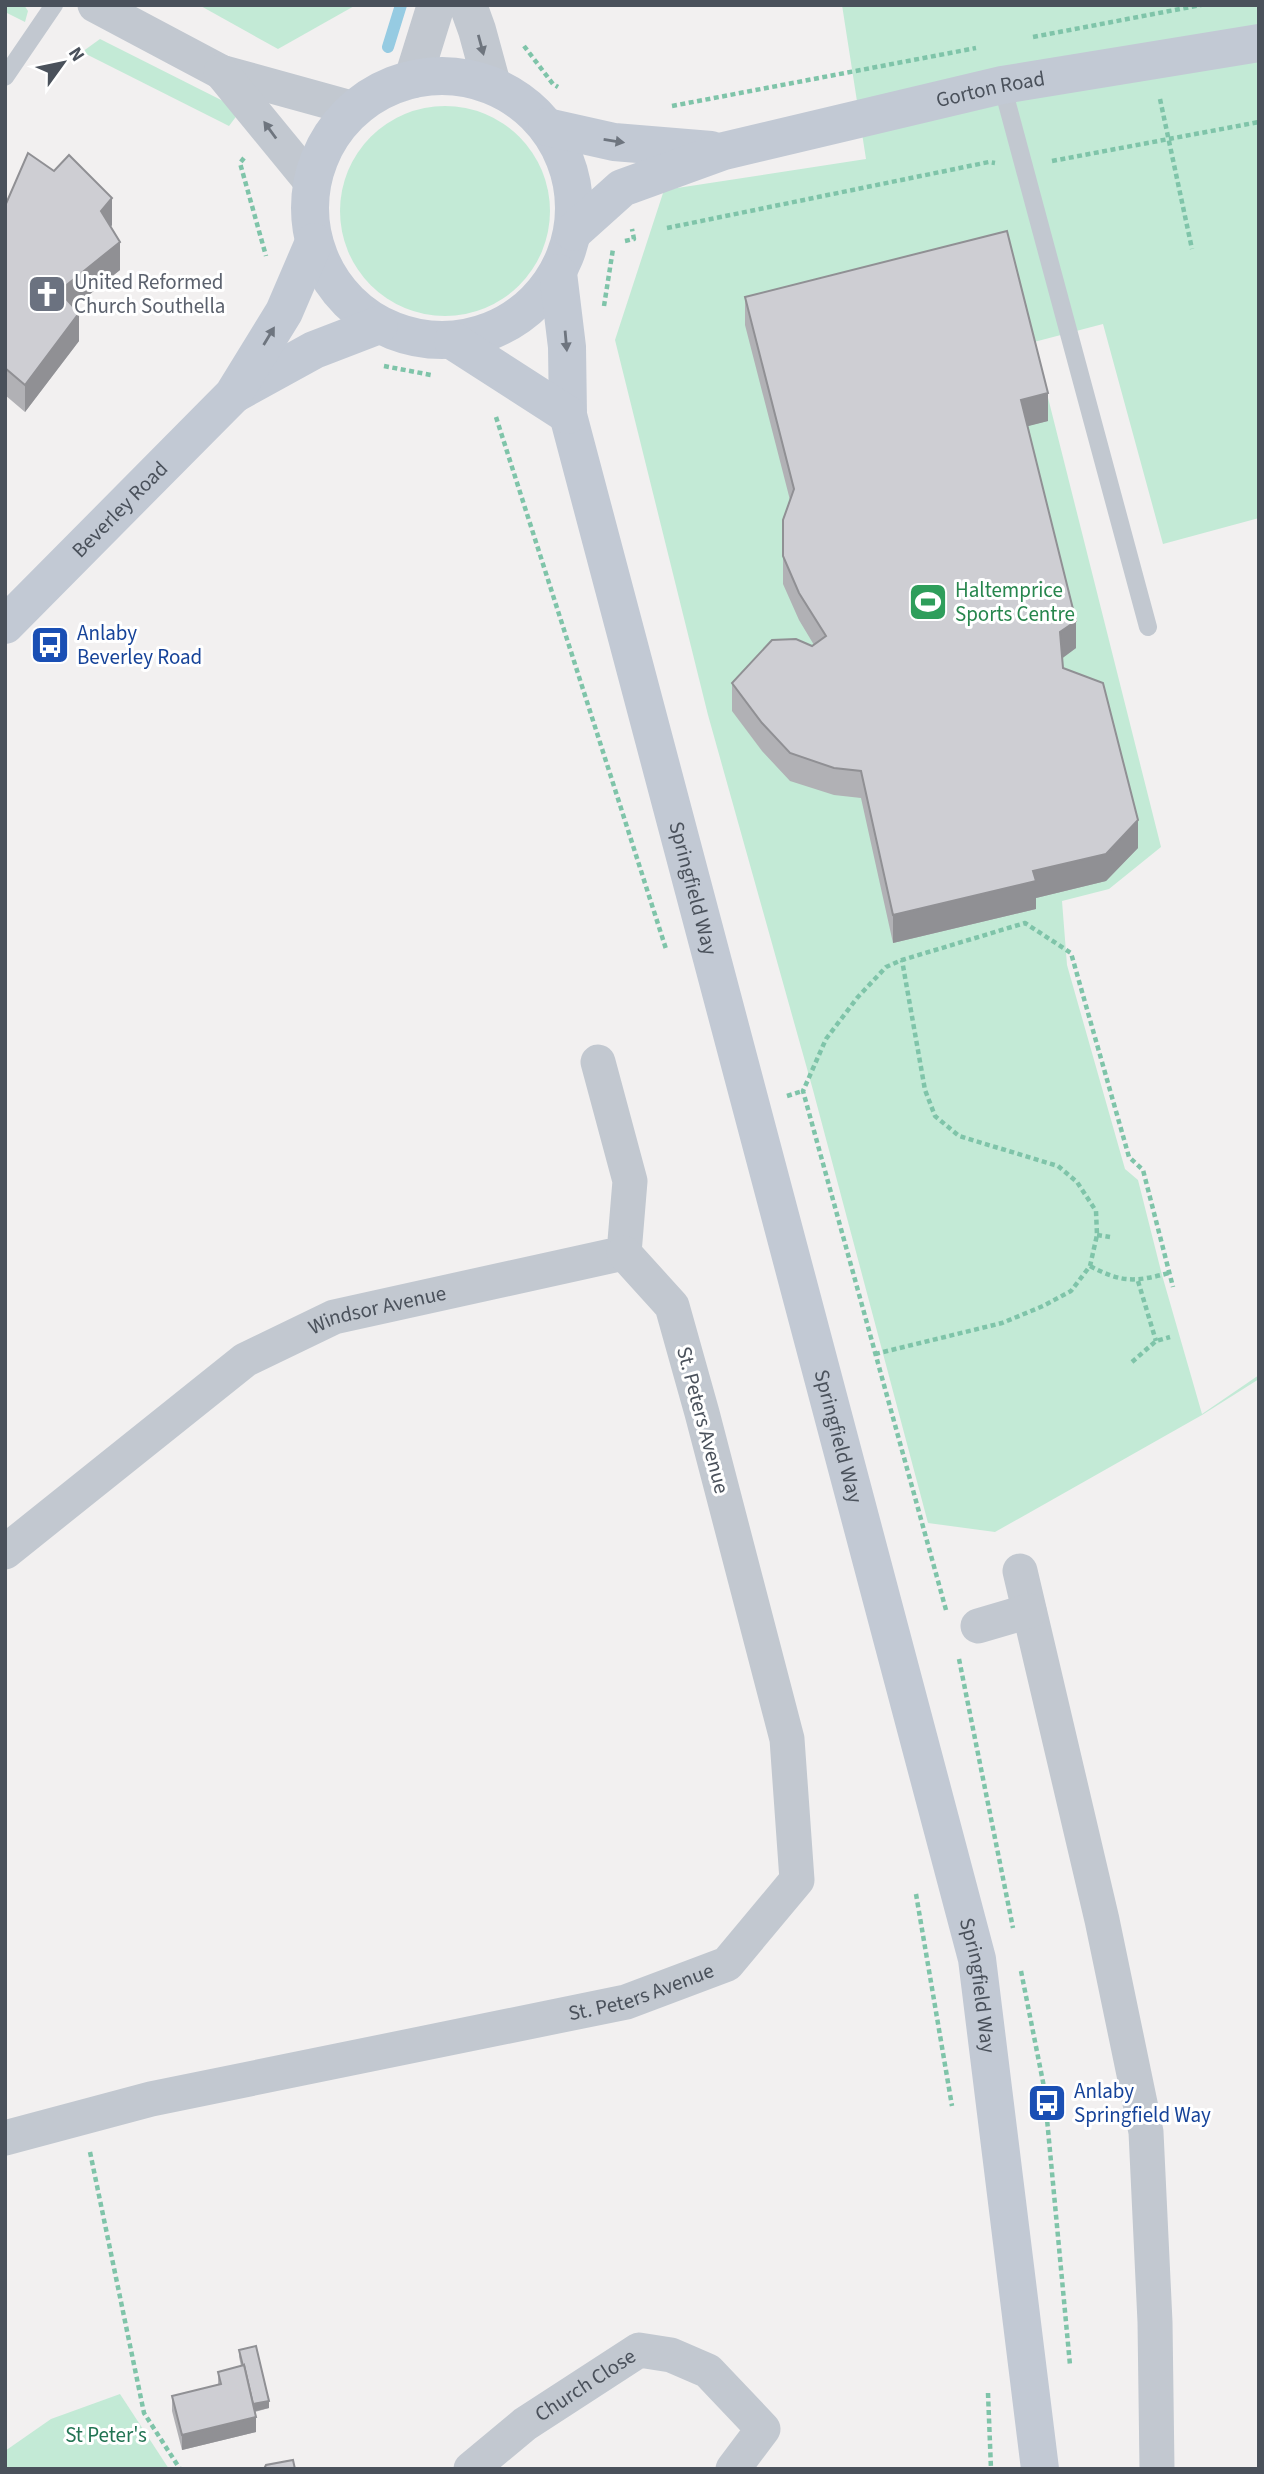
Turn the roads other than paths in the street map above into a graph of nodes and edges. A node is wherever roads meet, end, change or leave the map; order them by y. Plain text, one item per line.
1 (54, 5) edge
2 (95, 5) edge
3 (436, 5) edge
4 (468, 5) edge
5 (1259, 43) edge
6 (9, 66) edge
7 (221, 72) junction
8 (413, 79) junction
9 (492, 85) junction
10 (1002, 86) junction
11 (355, 109) junction
12 (547, 127) junction
13 (724, 151) junction
14 (312, 183) junction
15 (573, 232) junction
16 (314, 242) junction
17 (558, 273) junction
18 (379, 325) junction
19 (453, 341) junction
20 (233, 395) junction
21 (568, 415) junction
22 (5, 625) edge
23 (1148, 627) dead end
24 (598, 1062) dead end
25 (624, 1253) junction
26 (5, 1552) edge
27 (1020, 1571) dead end
28 (1029, 1611) junction
29 (978, 1626) dead end
30 (5, 2138) edge
31 (471, 2469) edge
32 (733, 2469) edge
33 (1040, 2469) edge
34 (1157, 2469) edge

1 - 6 lane
2 - 7 street
3 - 8 street
4 -> 9 street
5 - 10 main road, Gorton Road
7 - 11 street
14 -> 7 street
8 - 9 main road
8 - 11 main road
9 - 12 main road
10 - 13 main road, Gorton Road
10 - 23 lane
11 - 14 main road
12 -> 13 main road, Gorton Road
12 - 15 main road
13 - 15 main road, Gorton Road
14 - 16 main road
15 - 17 main road
16 - 18 main road
20 -> 16 main road, Beverley Road
17 - 19 main road
17 -> 21 main road, Springfield Way
18 - 19 main road
18 - 20 main road, Beverley Road
19 - 21 main road
20 - 22 main road, Beverley Road
21 - 33 main road, Springfield Way
24 - 25 street
25 - 26 street, Windsor Avenue
25 - 30 street, St. Peters Avenue
27 - 28 street
28 - 29 street
28 - 34 street
31 - 32 street, Church Close

